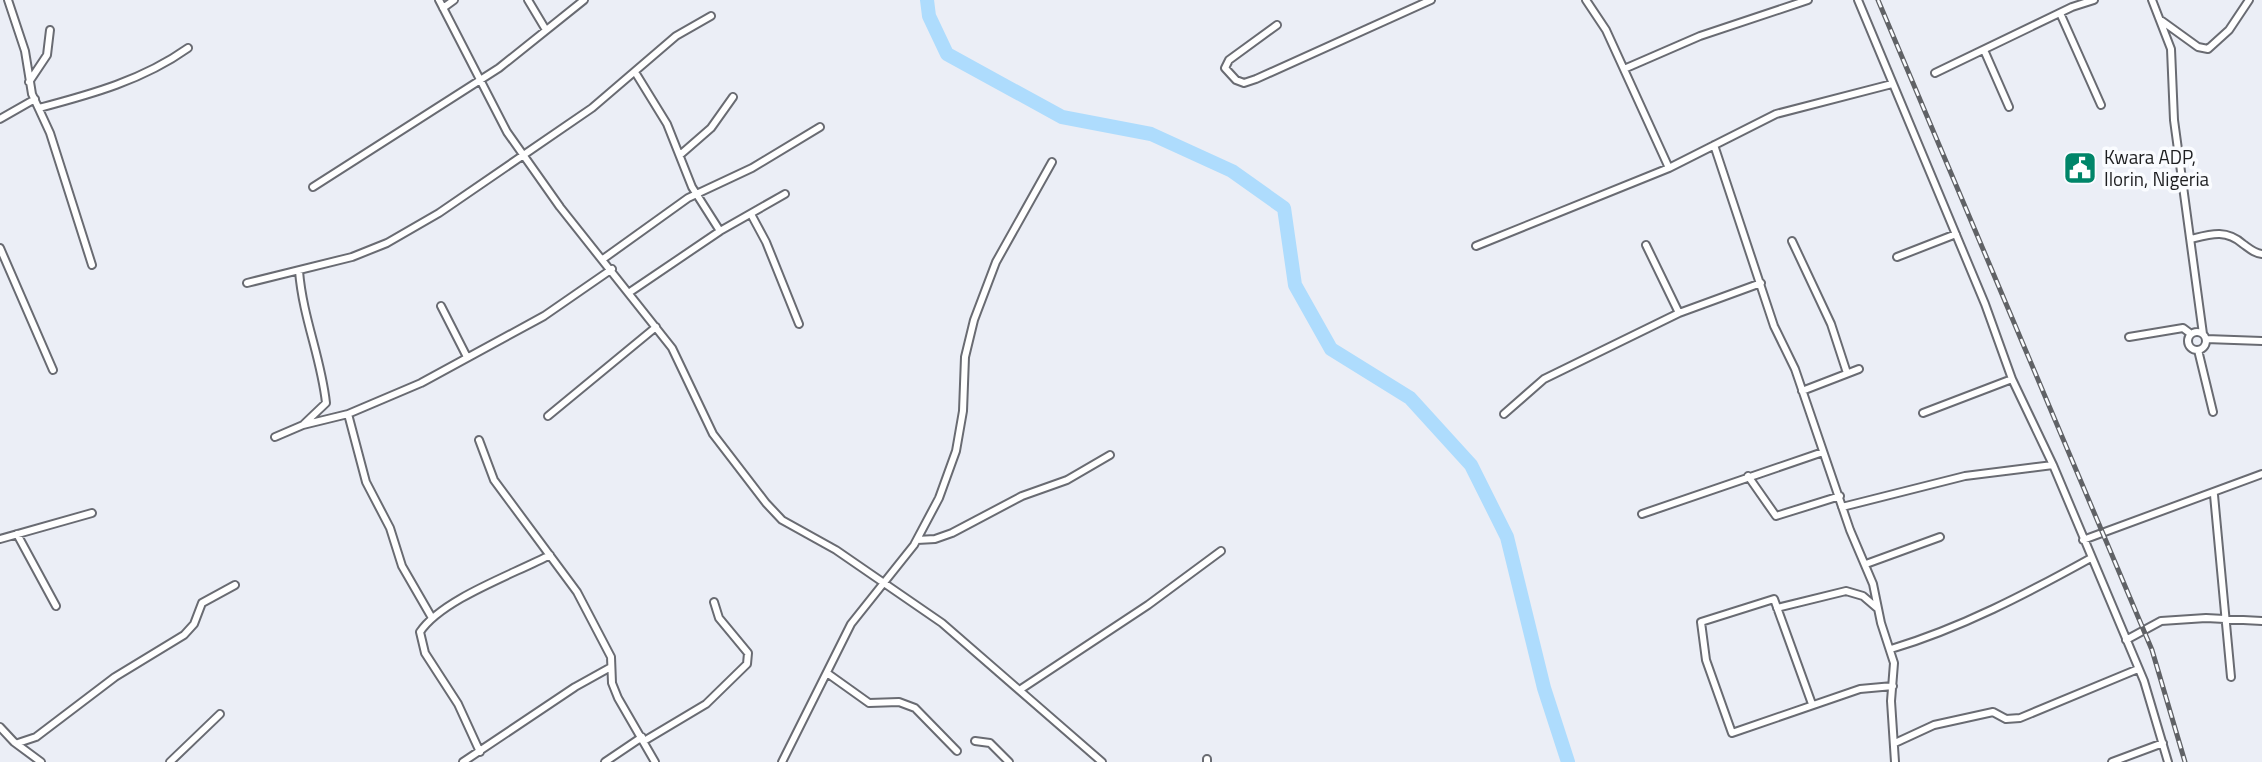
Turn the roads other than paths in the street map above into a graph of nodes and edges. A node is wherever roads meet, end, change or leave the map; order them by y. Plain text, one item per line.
1 (8, 0) edge
2 (439, 0) edge
3 (454, 0) edge
4 (528, 0) edge
5 (584, 0) edge
6 (1431, 0) edge
7 (1586, 0) edge
8 (1808, 0) edge
9 (1857, 0) edge
10 (2094, 0) edge
11 (2152, 0) edge
12 (2249, 0) edge
13 (2071, 4) edge
14 (443, 8) junction
15 (2060, 13) junction
16 (711, 16) dead end
17 (2162, 21) junction
18 (1278, 25) dead end
19 (50, 30) dead end
20 (546, 30) junction
21 (188, 48) dead end
22 (1984, 50) junction
23 (1624, 69) junction
24 (635, 72) junction
25 (1935, 73) dead end
26 (478, 79) junction
27 (29, 82) junction
28 (1892, 84) junction
29 (733, 97) dead end
30 (35, 99) junction
31 (2101, 105) dead end
32 (2009, 107) dead end
33 (39, 108) junction
34 (0, 118) edge
35 (820, 127) dead end
36 (1714, 145) junction
37 (680, 155) junction
38 (524, 156) junction
39 (1052, 162) dead end
40 (1669, 168) junction
41 (313, 187) dead end
42 (696, 194) junction
43 (785, 194) dead end
44 (752, 215) junction
45 (720, 231) junction
46 (1956, 234) junction
47 (2190, 239) junction
48 (1791, 241) dead end
49 (1646, 245) dead end
50 (1476, 246) dead end
51 (0, 248) edge
52 (2262, 254) edge
53 (1897, 257) dead end
54 (603, 259) junction
55 (92, 265) dead end
56 (612, 270) junction
57 (299, 271) junction
58 (247, 282) dead end
59 (1761, 283) junction
60 (630, 292) junction
61 (442, 306) dead end
62 (1679, 313) junction
63 (799, 324) dead end
64 (656, 327) junction
65 (2191, 334) junction
66 (2204, 336) junction
67 (2129, 337) dead end
68 (2262, 341) edge
69 (2198, 350) junction
70 (467, 357) junction
71 (1859, 369) dead end
72 (52, 370) dead end
73 (1847, 373) junction
74 (2012, 379) junction
75 (1802, 391) junction
76 (2213, 412) dead end
77 (1923, 413) dead end
78 (348, 414) junction
79 (1504, 414) dead end
80 (548, 416) dead end
81 (303, 425) junction
82 (275, 437) dead end
83 (479, 440) dead end
84 (1823, 452) junction
85 (1110, 454) dead end
86 (2053, 465) junction
87 (2262, 474) edge
88 (1748, 476) junction
89 (2214, 495) junction
90 (1840, 496) junction
91 (1842, 507) junction
92 (92, 513) dead end
93 (1642, 514) dead end
94 (17, 534) junction
95 (1940, 537) dead end
96 (0, 539) edge
97 (917, 540) junction
98 (2083, 540) junction
99 (1221, 551) dead end
100 (550, 555) junction
101 (2091, 558) junction
102 (1866, 564) junction
103 (882, 582) junction
104 (235, 585) dead end
105 (714, 602) dead end
106 (57, 607) dead end
107 (1777, 608) junction
108 (1877, 608) junction
109 (432, 618) junction
110 (2225, 621) junction
111 (2262, 621) edge
112 (2126, 640) junction
113 (1891, 649) junction
114 (611, 667) junction
115 (2138, 668) junction
116 (827, 673) junction
117 (2231, 677) dead end
118 (1893, 686) junction
119 (1021, 689) junction
120 (1812, 704) junction
121 (220, 714) dead end
122 (0, 727) edge
123 (643, 739) junction
124 (975, 741) dead end
125 (18, 743) junction
126 (1895, 743) junction
127 (2163, 743) junction
128 (957, 751) dead end
129 (480, 752) junction
130 (41, 762) edge
131 (170, 762) edge
132 (463, 762) edge
133 (605, 762) edge
134 (655, 762) edge
135 (782, 762) edge
136 (1009, 762) edge
137 (1101, 762) edge
138 (1895, 762) edge
139 (2112, 762) edge
140 (2168, 762) edge

1 - 27 street
2 - 14 street
3 - 14 street
4 - 20 street
5 - 20 street
6 - 18 street
7 - 23 street
8 - 23 street
9 - 28 street
10 - 13 street
11 - 17 street
12 - 17 street
13 - 15 street
14 - 26 street
15 - 22 street
15 - 31 street
16 - 24 street
17 - 47 street
19 - 27 street
20 - 26 street
21 - 33 street
22 - 25 street
22 - 32 street
23 - 40 street
24 - 37 street
24 - 38 street
26 - 38 street
26 - 41 street
27 - 30 street
28 - 36 street
28 - 46 street
29 - 37 street
30 - 33 street
30 - 34 street
33 - 55 street
35 - 42 street
36 - 40 street
36 - 59 street
37 - 42 street
38 - 54 street
38 - 57 street
39 - 97 street
40 - 50 street
42 - 45 street
42 - 54 street
43 - 44 street
44 - 45 street
44 - 63 street
45 - 60 street
46 - 53 street
46 - 74 street
47 - 52 street
47 - 66 street
48 - 73 street
49 - 62 street
51 - 72 street
54 - 56 street
56 - 60 street
56 - 70 street
57 - 58 street
57 - 81 street
59 - 62 street
59 - 75 street
60 - 64 street
61 - 70 street
62 - 79 street
64 - 80 street
64 - 103 street
65 - 66 street
65 - 67 street
65 - 69 street
66 - 68 street
66 - 69 street
69 - 76 street
70 - 78 street
71 - 73 street
73 - 75 street
74 - 77 street
74 - 86 street
75 - 84 street
78 - 81 street
78 - 109 street
81 - 82 street
83 - 100 street
84 - 88 street
84 - 90 street
85 - 97 street
86 - 91 street
86 - 98 street
87 - 89 street
88 - 90 street
88 - 93 street
89 - 98 street
89 - 110 street
90 - 91 street
91 - 102 street
92 - 94 street
94 - 96 street
94 - 106 street
95 - 102 street
97 - 103 street
98 - 101 street
99 - 119 street
100 - 109 street
100 - 114 street
101 - 112 street
101 - 113 street
102 - 108 street
103 - 116 street
103 - 119 street
104 - 125 street
105 - 123 street
107 - 108 street
107 - 120 street
107 - 120 street
108 - 113 street
109 - 129 street
110 - 111 street
110 - 112 street
110 - 117 street
112 - 115 street
113 - 118 street
114 - 123 street
114 - 129 street
115 - 126 street
115 - 127 street
116 - 128 street
116 - 135 street
118 - 120 street
118 - 126 street
119 - 137 street
121 - 131 street
122 - 125 street
123 - 133 street
123 - 134 street
124 - 136 street
125 - 130 street
126 - 138 street
127 - 139 street
127 - 140 street
129 - 132 street

